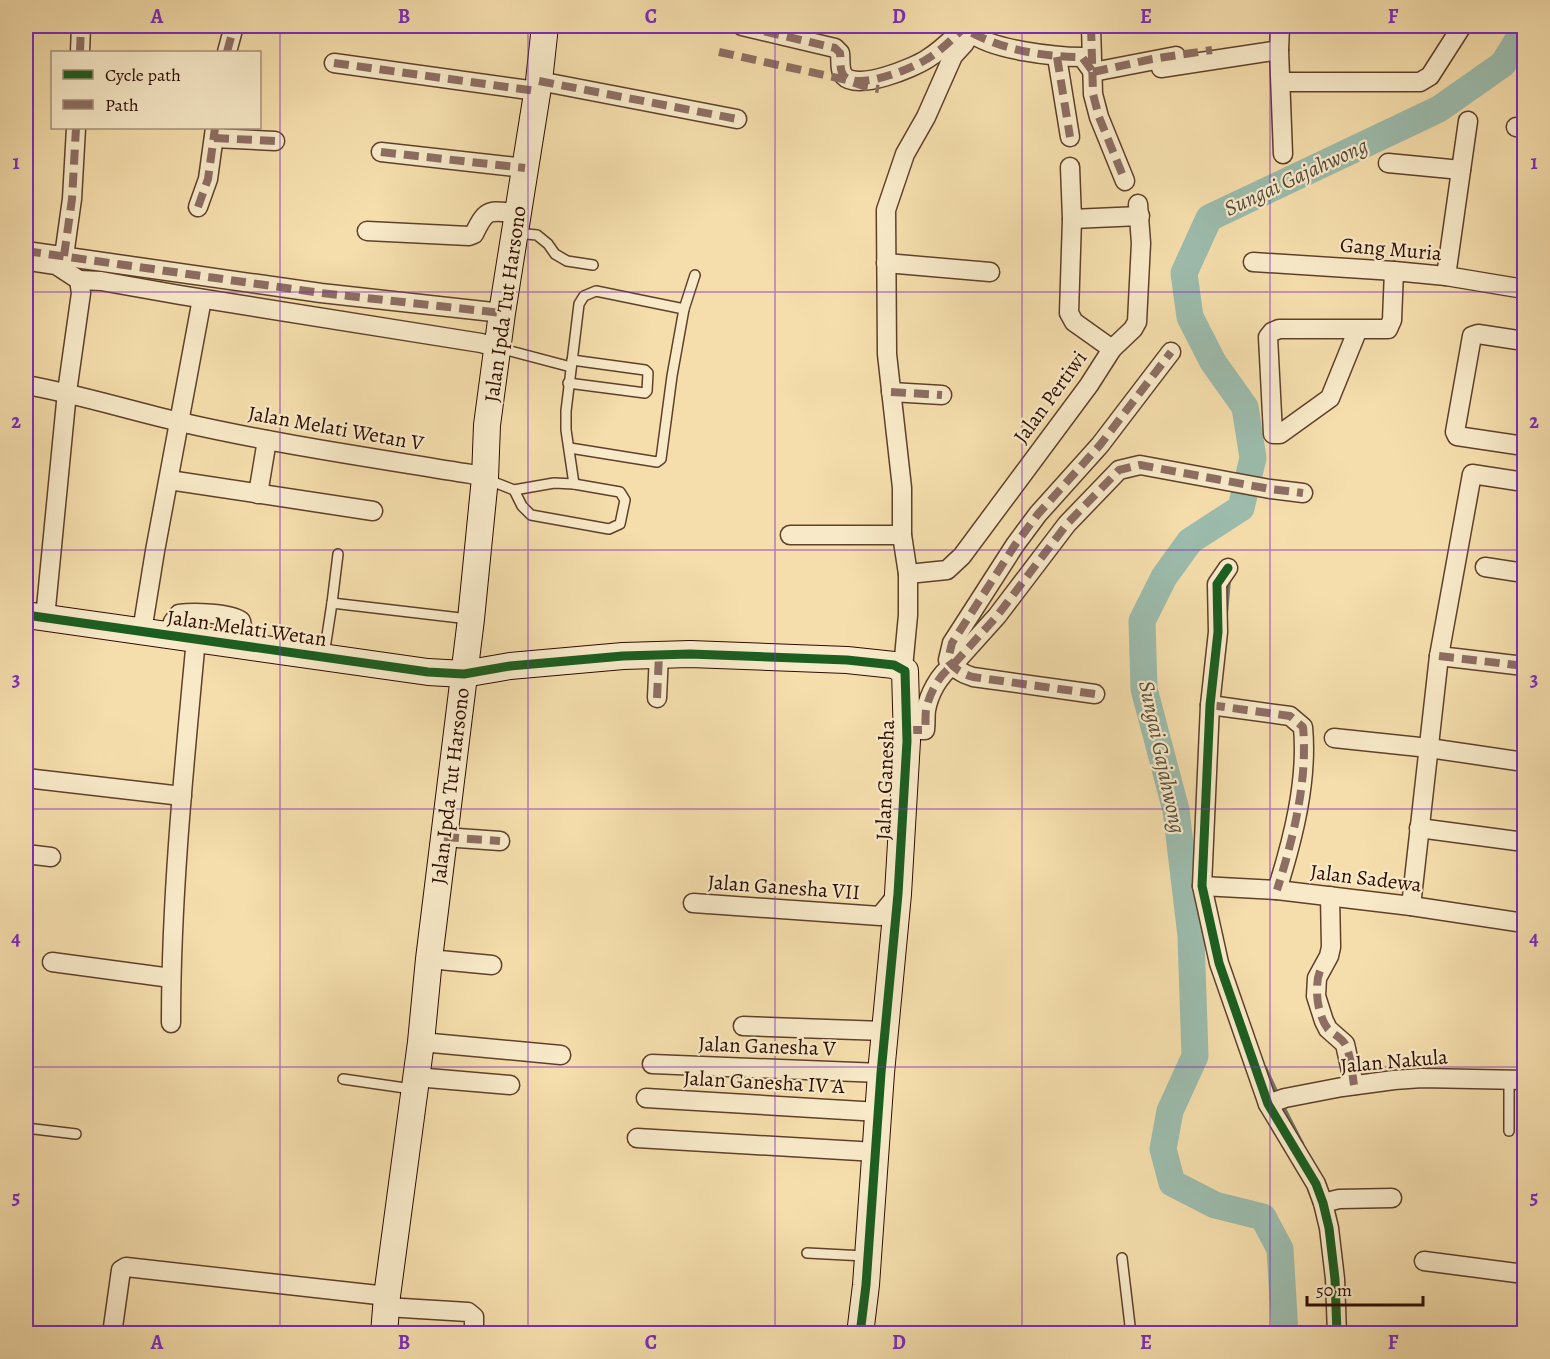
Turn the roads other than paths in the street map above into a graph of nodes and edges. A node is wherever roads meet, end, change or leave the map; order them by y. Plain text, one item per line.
1 (81, 26) edge
2 (234, 26) edge
3 (545, 26) edge
4 (742, 26) edge
5 (1091, 26) edge
6 (1280, 26) edge
7 (1462, 26) edge
8 (970, 27) edge
9 (1212, 50) dead end
10 (1279, 50) junction
11 (80, 51) edge
12 (227, 51) edge
13 (1057, 57) junction
14 (334, 63) dead end
15 (1161, 68) dead end
16 (1093, 72) junction
17 (1281, 82) junction
18 (537, 86) junction
19 (737, 119) dead end
20 (1468, 122) dead end
21 (76, 129) edge
22 (214, 133) edge
23 (1070, 137) dead end
24 (275, 141) dead end
25 (381, 152) dead end
26 (1283, 154) dead end
27 (1388, 163) dead end
28 (1070, 167) dead end
29 (525, 168) junction
30 (1461, 170) junction
31 (1125, 181) dead end
32 (198, 207) dead end
33 (1072, 219) junction
34 (516, 223) junction
35 (368, 231) dead end
36 (26, 251) edge
37 (64, 256) junction
38 (26, 261) edge
39 (1253, 262) dead end
40 (886, 263) junction
41 (593, 265) dead end
42 (1394, 271) junction
43 (990, 272) dead end
44 (695, 275) dead end
45 (1446, 276) junction
46 (79, 280) junction
47 (1524, 289) edge
48 (202, 299) junction
49 (684, 309) junction
50 (502, 313) junction
51 (1358, 329) junction
52 (1524, 341) edge
53 (499, 348) junction
54 (1112, 349) junction
55 (1171, 352) dead end
56 (572, 363) junction
57 (568, 383) junction
58 (26, 385) edge
59 (67, 392) junction
60 (891, 392) junction
61 (942, 395) dead end
62 (179, 422) junction
63 (267, 440) junction
64 (1524, 446) edge
65 (570, 448) junction
66 (485, 478) junction
67 (169, 480) junction
68 (1524, 482) edge
69 (574, 484) junction
70 (514, 490) junction
71 (1303, 493) dead end
72 (258, 494) junction
73 (373, 511) dead end
74 (790, 535) dead end
75 (902, 535) junction
76 (338, 554) dead end
77 (1485, 567) dead end
78 (1228, 568) dead end
79 (1524, 573) edge
80 (908, 574) junction
81 (332, 603) junction
82 (35, 617) edge
83 (471, 619) junction
84 (142, 631) junction
85 (170, 635) junction
86 (196, 639) junction
87 (243, 646) junction
88 (659, 655) junction
89 (1439, 656) junction
90 (324, 657) junction
91 (952, 666) junction
92 (1524, 666) edge
93 (903, 668) junction
94 (464, 674) junction
95 (1095, 694) dead end
96 (657, 698) dead end
97 (1214, 705) junction
98 (907, 730) junction
99 (1334, 738) dead end
100 (1429, 748) junction
101 (1524, 762) edge
102 (26, 778) edge
103 (182, 796) junction
104 (1419, 828) junction
105 (444, 837) junction
106 (500, 842) dead end
107 (1524, 842) edge
108 (26, 854) edge
109 (51, 857) dead end
110 (1206, 886) junction
111 (1277, 890) junction
112 (898, 894) junction
113 (1330, 896) junction
114 (693, 903) dead end
115 (1411, 906) junction
116 (1524, 923) edge
117 (429, 959) junction
118 (52, 963) dead end
119 (492, 964) dead end
120 (171, 978) junction
121 (171, 1023) dead end
122 (743, 1026) dead end
123 (884, 1030) junction
124 (421, 1042) junction
125 (561, 1055) dead end
126 (652, 1064) dead end
127 (881, 1073) junction
128 (343, 1079) dead end
129 (1517, 1080) edge
130 (415, 1083) junction
131 (510, 1084) dead end
132 (1354, 1085) junction
133 (646, 1098) dead end
134 (1276, 1101) junction
135 (879, 1112) junction
136 (26, 1128) edge
137 (1509, 1131) dead end
138 (76, 1134) dead end
139 (637, 1138) dead end
140 (876, 1152) junction
141 (1392, 1198) dead end
142 (1327, 1202) junction
143 (807, 1253) dead end
144 (868, 1257) junction
145 (1122, 1258) dead end
146 (1424, 1261) dead end
147 (1524, 1274) edge
148 (386, 1301) junction
149 (112, 1334) edge
150 (384, 1334) edge
151 (478, 1334) edge
152 (860, 1334) edge
153 (1131, 1334) edge
154 (1337, 1334) edge

1 - 11 street
2 - 12 street
3 - 18 street, Jalan Ipda Tut Harsono
4 - 8 street
5 - 16 street
6 - 10 street
7 - 17 street
8 - 13 street
8 - 40 street
9 - 16 street
10 - 15 street
10 - 17 street
13 - 16 street
13 - 23 street
14 - 18 street
16 - 31 street
17 - 26 street
18 - 19 street
18 - 29 street, Jalan Ipda Tut Harsono
20 - 30 street
21 - 37 street
22 - 24 street
22 - 32 street
25 - 29 street
27 - 30 street
28 - 33 street, Jalan Pertiwi
29 - 34 street, Jalan Ipda Tut Harsono
30 - 45 street
33 - 54 street, Jalan Pertiwi
33 - 54 street
34 - 35 street
34 - 41 lane
34 - 50 street, Jalan Ipda Tut Harsono
36 - 37 street
37 - 50 street
38 - 46 street
39 - 42 street, Gang Muria
40 - 43 street
40 - 60 street
42 - 45 street, Gang Muria
42 - 51 street
44 - 49 lane
45 - 47 street, Gang Muria
46 - 48 street
46 - 59 street
48 - 53 street
48 - 62 street
49 - 56 lane
49 - 65 lane
50 - 53 street, Jalan Ipda Tut Harsono
51 - 51 street
52 - 64 street
53 - 56 lane
53 - 66 street, Jalan Ipda Tut Harsono
54 - 80 street, Jalan Pertiwi
55 - 91 street
56 - 57 lane
56 - 57 lane
57 - 65 lane
58 - 59 street, Jalan Melati Wetan V
59 - 62 street, Jalan Melati Wetan V
59 - 82 street
60 - 61 street
60 - 75 street
62 - 63 street, Jalan Melati Wetan V
62 - 67 street
63 - 66 street, Jalan Melati Wetan V
63 - 72 street
65 - 69 lane
66 - 70 lane
66 - 83 street, Jalan Ipda Tut Harsono
67 - 72 street
67 - 84 street
68 - 89 street
69 - 70 lane
69 - 70 lane
71 - 91 street
72 - 73 street
74 - 75 street
75 - 80 street
76 - 81 lane
77 - 79 street
78 - 97 street
80 - 93 street
81 - 83 lane
81 - 90 lane
82 - 84 street, Jalan Melati Wetan
83 - 94 street, Jalan Ipda Tut Harsono
84 - 85 street, Jalan Melati Wetan
85 - 86 street, Jalan Melati Wetan
85 - 87 street
86 - 87 street, Jalan Melati Wetan
86 - 103 street
87 - 90 street, Jalan Melati Wetan
88 - 93 street
88 - 94 street
88 - 96 street
89 - 92 street
89 - 100 street
90 - 94 street, Jalan Melati Wetan
91 - 95 street
91 - 98 street
93 - 98 street, Jalan Ganesha
94 - 105 street, Jalan Ipda Tut Harsono
97 - 110 street
97 - 111 street
98 - 112 street, Jalan Ganesha
99 - 100 street
100 - 101 street
100 - 104 street
102 - 103 street
103 - 120 street
104 - 107 street
104 - 115 street
105 - 106 street
105 - 117 street, Jalan Ipda Tut Harsono
108 - 109 street
110 - 111 street, Jalan Sadewa
110 - 134 street
111 - 113 street, Jalan Sadewa
112 - 114 street, Jalan Ganesha VII
112 - 123 street, Jalan Ganesha
113 - 115 street, Jalan Sadewa
113 - 132 street
115 - 116 street, Jalan Sadewa
117 - 119 street
117 - 124 street, Jalan Ipda Tut Harsono
118 - 120 street
120 - 121 street
122 - 123 street
123 - 127 street, Jalan Ganesha
124 - 125 street
124 - 130 street, Jalan Ipda Tut Harsono
126 - 127 street, Jalan Ganesha V
127 - 135 street, Jalan Ganesha
128 - 130 lane
129 - 132 street, Jalan Nakula
129 - 137 lane
130 - 131 street
130 - 148 street, Jalan Ipda Tut Harsono
132 - 134 street, Jalan Nakula
133 - 135 street, Jalan Ganesha IV A
134 - 142 street
135 - 140 street, Jalan Ganesha
136 - 138 lane
139 - 140 street
140 - 144 street, Jalan Ganesha
141 - 142 street
142 - 154 street
143 - 144 lane
144 - 152 street, Jalan Ganesha
145 - 153 lane
146 - 147 street
148 - 149 street
148 - 150 street, Jalan Ipda Tut Harsono
148 - 151 street

